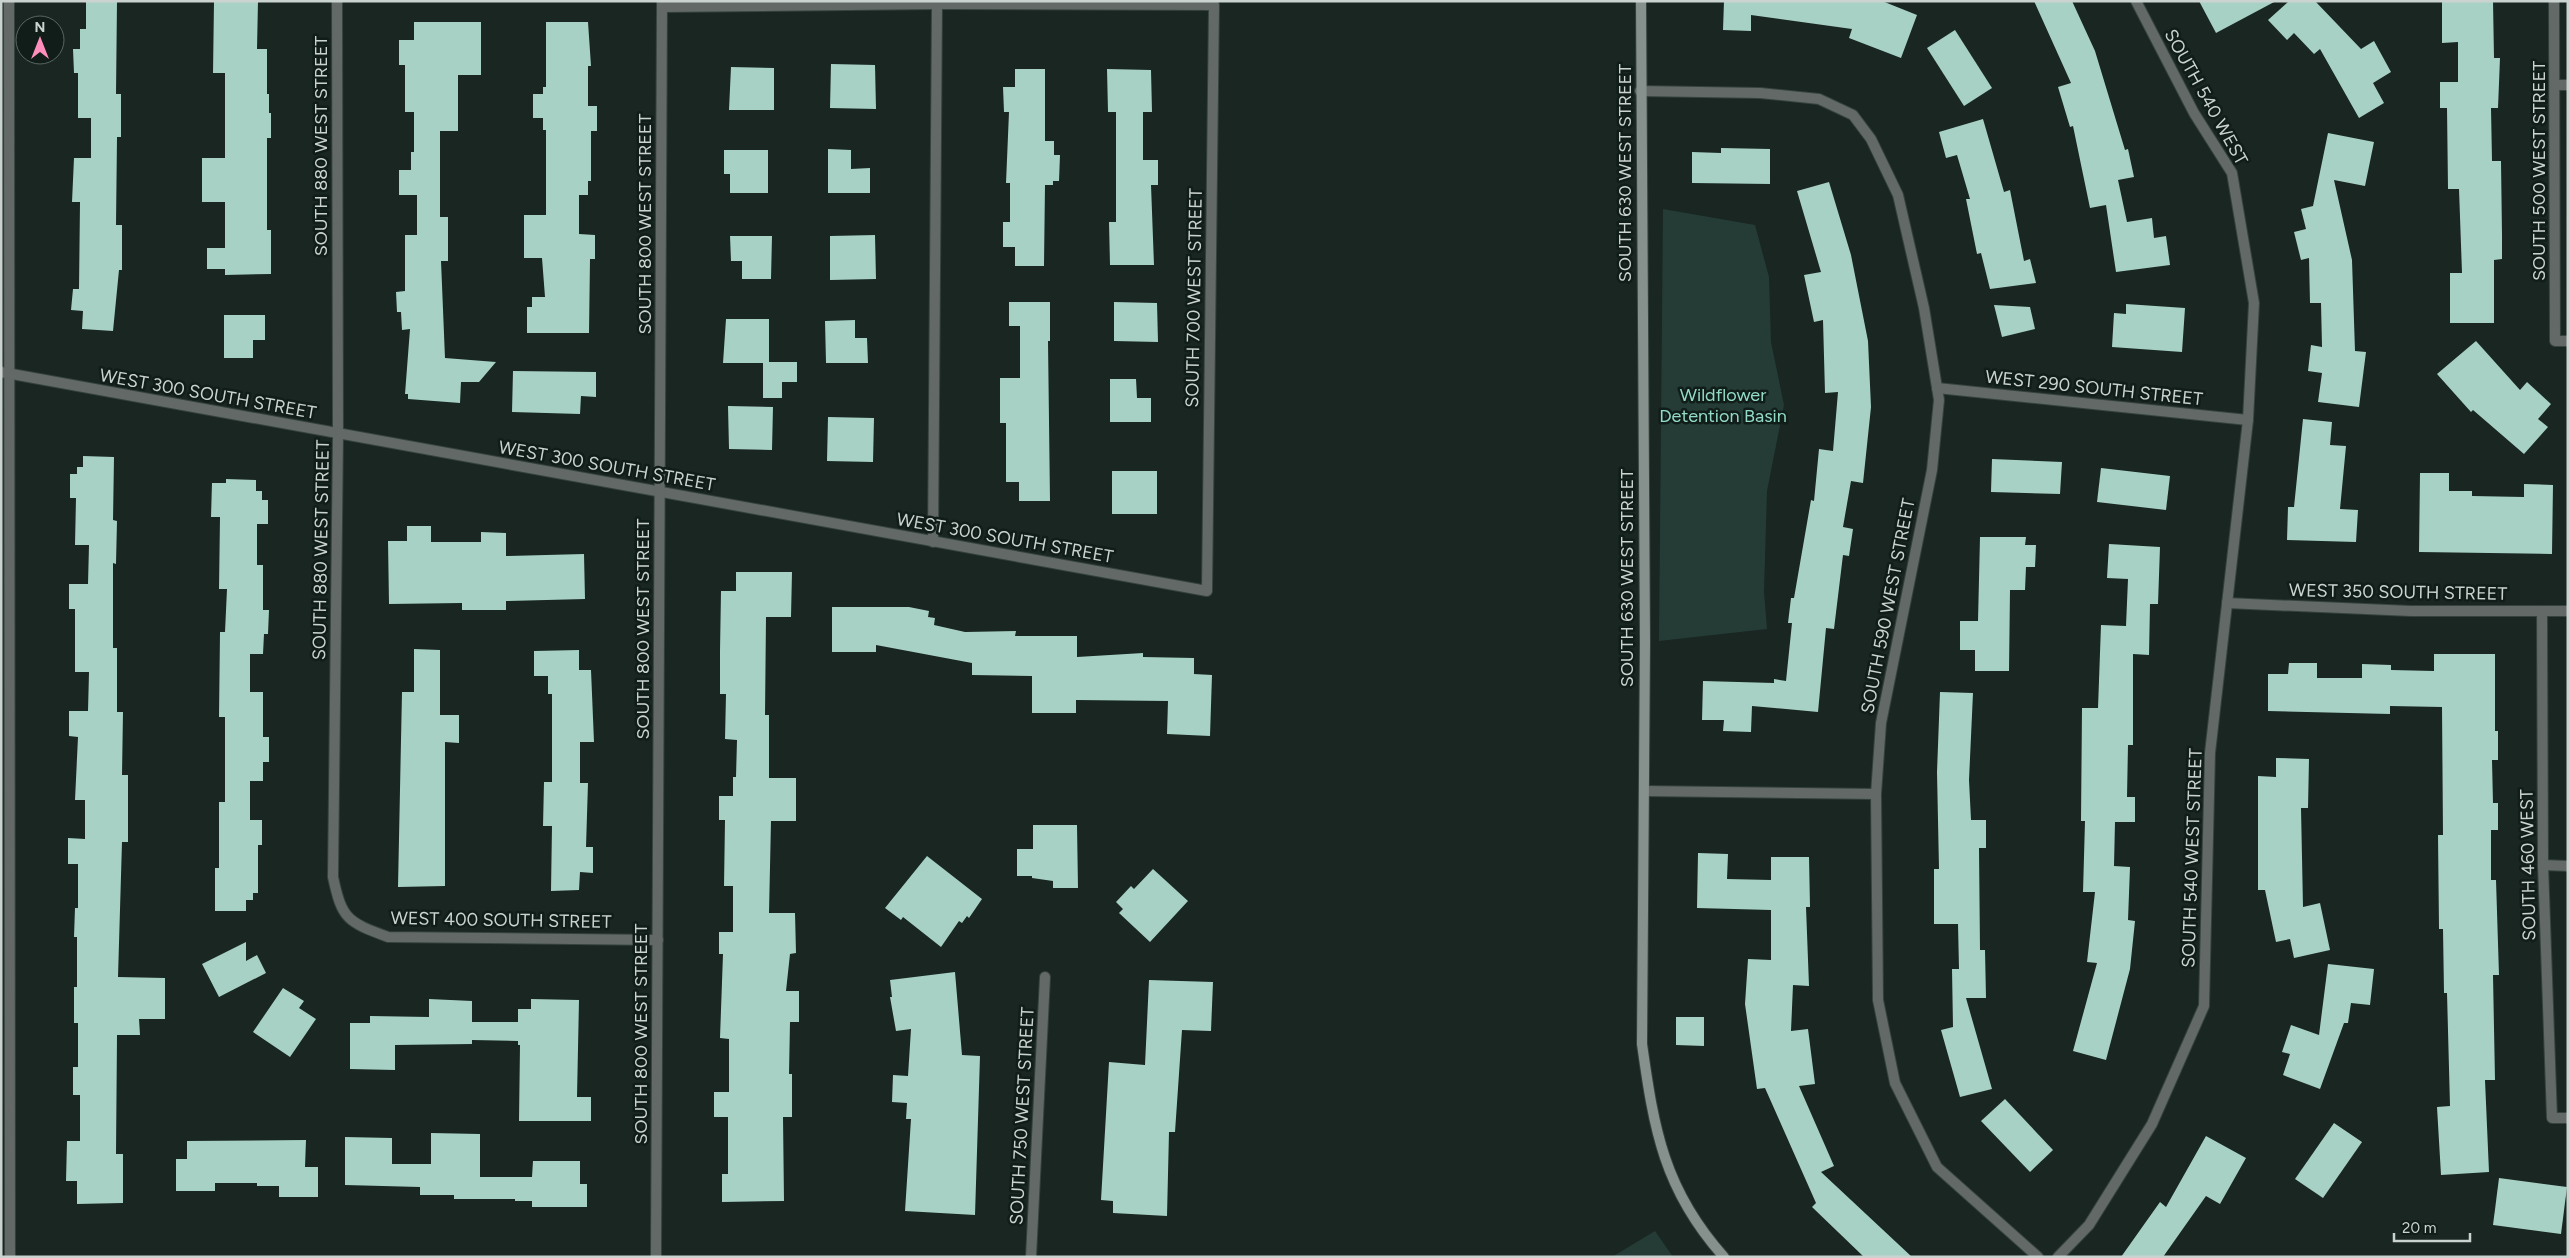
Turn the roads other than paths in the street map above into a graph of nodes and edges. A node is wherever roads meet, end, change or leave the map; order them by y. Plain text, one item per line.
1 (9, 1) edge
2 (337, 1) edge
3 (1641, 1) edge
4 (2136, 1) edge
5 (2554, 1) edge
6 (662, 4) edge
7 (937, 4) junction
8 (2556, 85) junction
9 (2568, 85) edge
10 (1640, 92) junction
11 (2568, 341) edge
12 (5, 373) edge
13 (1937, 388) junction
14 (2248, 420) junction
15 (338, 434) junction
16 (660, 492) junction
17 (933, 542) junction
18 (1207, 591) joint
19 (2228, 603) junction
20 (2542, 611) junction
21 (2568, 611) edge
22 (1644, 791) junction
23 (1876, 794) junction
24 (2543, 865) junction
25 (2568, 866) edge
26 (346, 918) joint
27 (658, 940) junction
28 (1045, 977) dead end
29 (2568, 1118) edge
30 (10, 1257) edge
31 (656, 1257) edge
32 (1031, 1257) edge
33 (1724, 1257) edge
34 (2038, 1257) edge
35 (2058, 1257) edge

1 - 12 street
2 - 15 street, SOUTH 880 WEST STREET
3 - 10 street, SOUTH 630 WEST STREET
4 - 14 street, SOUTH 540 WEST
5 - 8 street, SOUTH 500 WEST STREET
6 - 7 street
6 - 16 street, SOUTH 800 WEST STREET
7 - 17 street
7 - 18 street, SOUTH 700 WEST STREET
8 - 9 street
8 - 11 street, SOUTH 500 WEST STREET
10 - 13 street, SOUTH 590 WEST STREET
10 - 22 street, SOUTH 630 WEST STREET
12 - 15 street, WEST 300 SOUTH STREET
12 - 30 street
13 - 14 street, WEST 290 SOUTH STREET
13 - 23 street, SOUTH 590 WEST STREET
14 - 19 street, SOUTH 540 WEST STREET
15 - 16 street, WEST 300 SOUTH STREET
15 - 26 street, SOUTH 880 WEST STREET
16 - 17 street, WEST 300 SOUTH STREET
16 - 27 street, SOUTH 800 WEST STREET
17 - 18 street, WEST 300 SOUTH STREET
19 - 20 street, WEST 350 SOUTH STREET
19 - 35 street, SOUTH 540 WEST STREET
20 - 21 street, WEST 350 SOUTH STREET
20 - 24 street, SOUTH 460 WEST
22 - 23 street
22 - 33 street, SOUTH 630 WEST STREET
23 - 34 street, SOUTH 590 WEST STREET
24 - 25 street
24 - 29 street, SOUTH 460 WEST
26 - 27 street, WEST 400 SOUTH STREET
27 - 31 street, SOUTH 800 WEST STREET
28 - 32 street, SOUTH 750 WEST STREET

